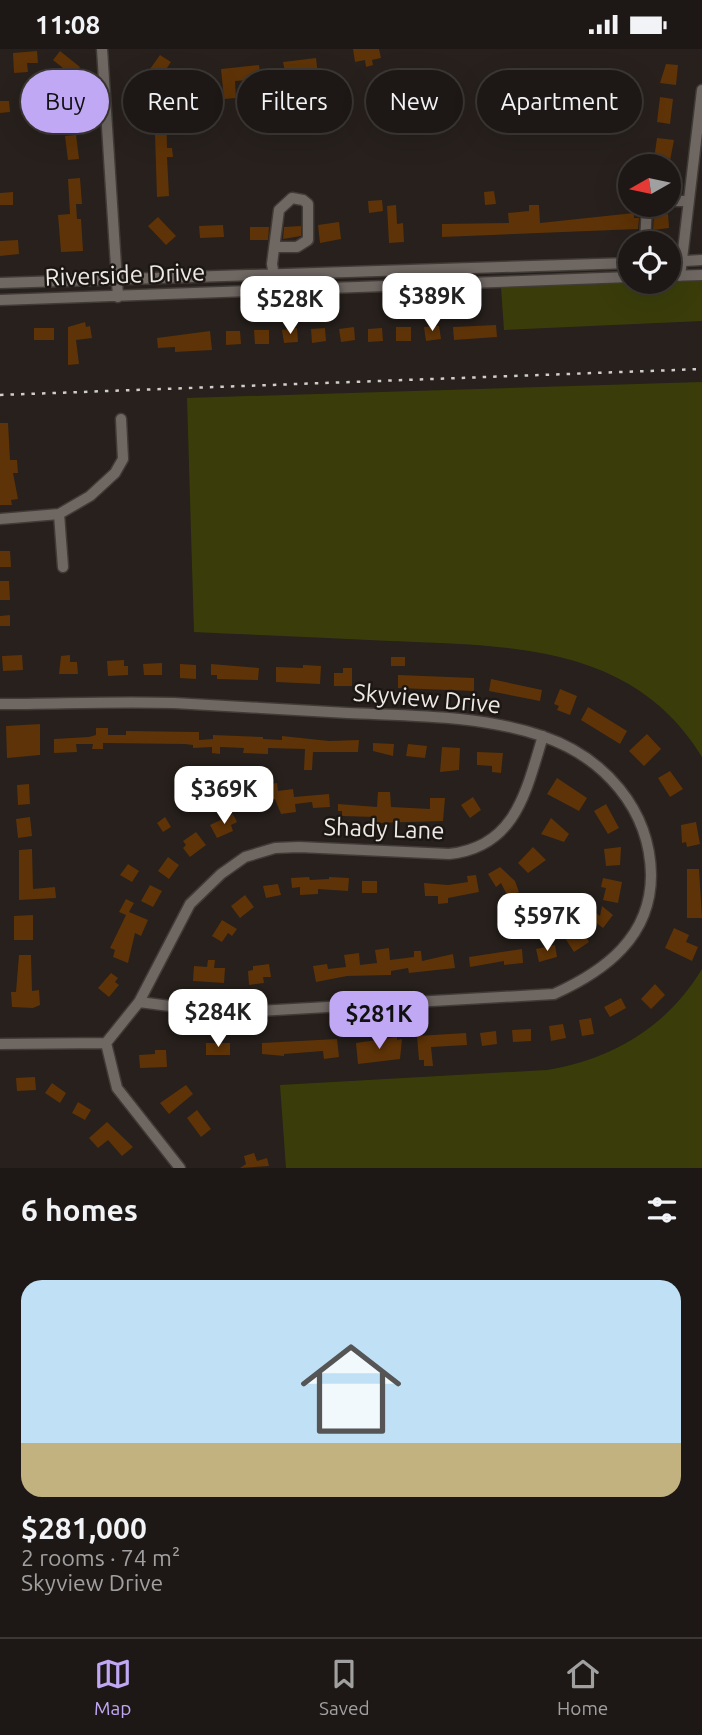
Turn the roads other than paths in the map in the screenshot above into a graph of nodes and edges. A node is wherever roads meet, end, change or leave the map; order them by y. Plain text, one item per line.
1 (102, 49) edge
2 (702, 90) edge
3 (681, 201) edge
4 (689, 201) junction
5 (275, 247) junction
6 (702, 260) edge
7 (682, 261) junction
8 (618, 263) edge
9 (493, 267) junction
10 (681, 268) edge
11 (702, 275) edge
12 (274, 276) junction
13 (681, 276) edge
14 (618, 277) edge
15 (117, 280) junction
16 (494, 282) junction
17 (0, 283) edge
18 (118, 297) junction
19 (0, 300) edge
20 (121, 419) dead end
21 (59, 514) junction
22 (0, 519) edge
23 (63, 567) dead end
24 (0, 704) edge
25 (543, 736) junction
26 (139, 1003) junction
27 (106, 1043) junction
28 (0, 1044) edge
29 (180, 1168) edge

1 - 15 street
2 - 4 street
3 - 4 street
4 - 7 street
5 - 5 street
5 - 12 street
6 - 7 street
7 - 10 street
8 - 9 street, Riverside Drive
9 - 12 street, Riverside Drive
9 - 16 street
11 - 13 street
12 - 15 street, Riverside Drive
14 - 16 street, Riverside Drive
15 - 17 street, Riverside Drive
15 - 18 street
16 - 18 street, Riverside Drive
18 - 19 street, Riverside Drive
20 - 21 street
21 - 22 street
21 - 23 street
24 - 25 street, Skyview Drive
25 - 26 street, Shady Lane
25 - 26 street, Skyview Drive
26 - 27 street, Shady Lane
27 - 28 street
27 - 29 street

